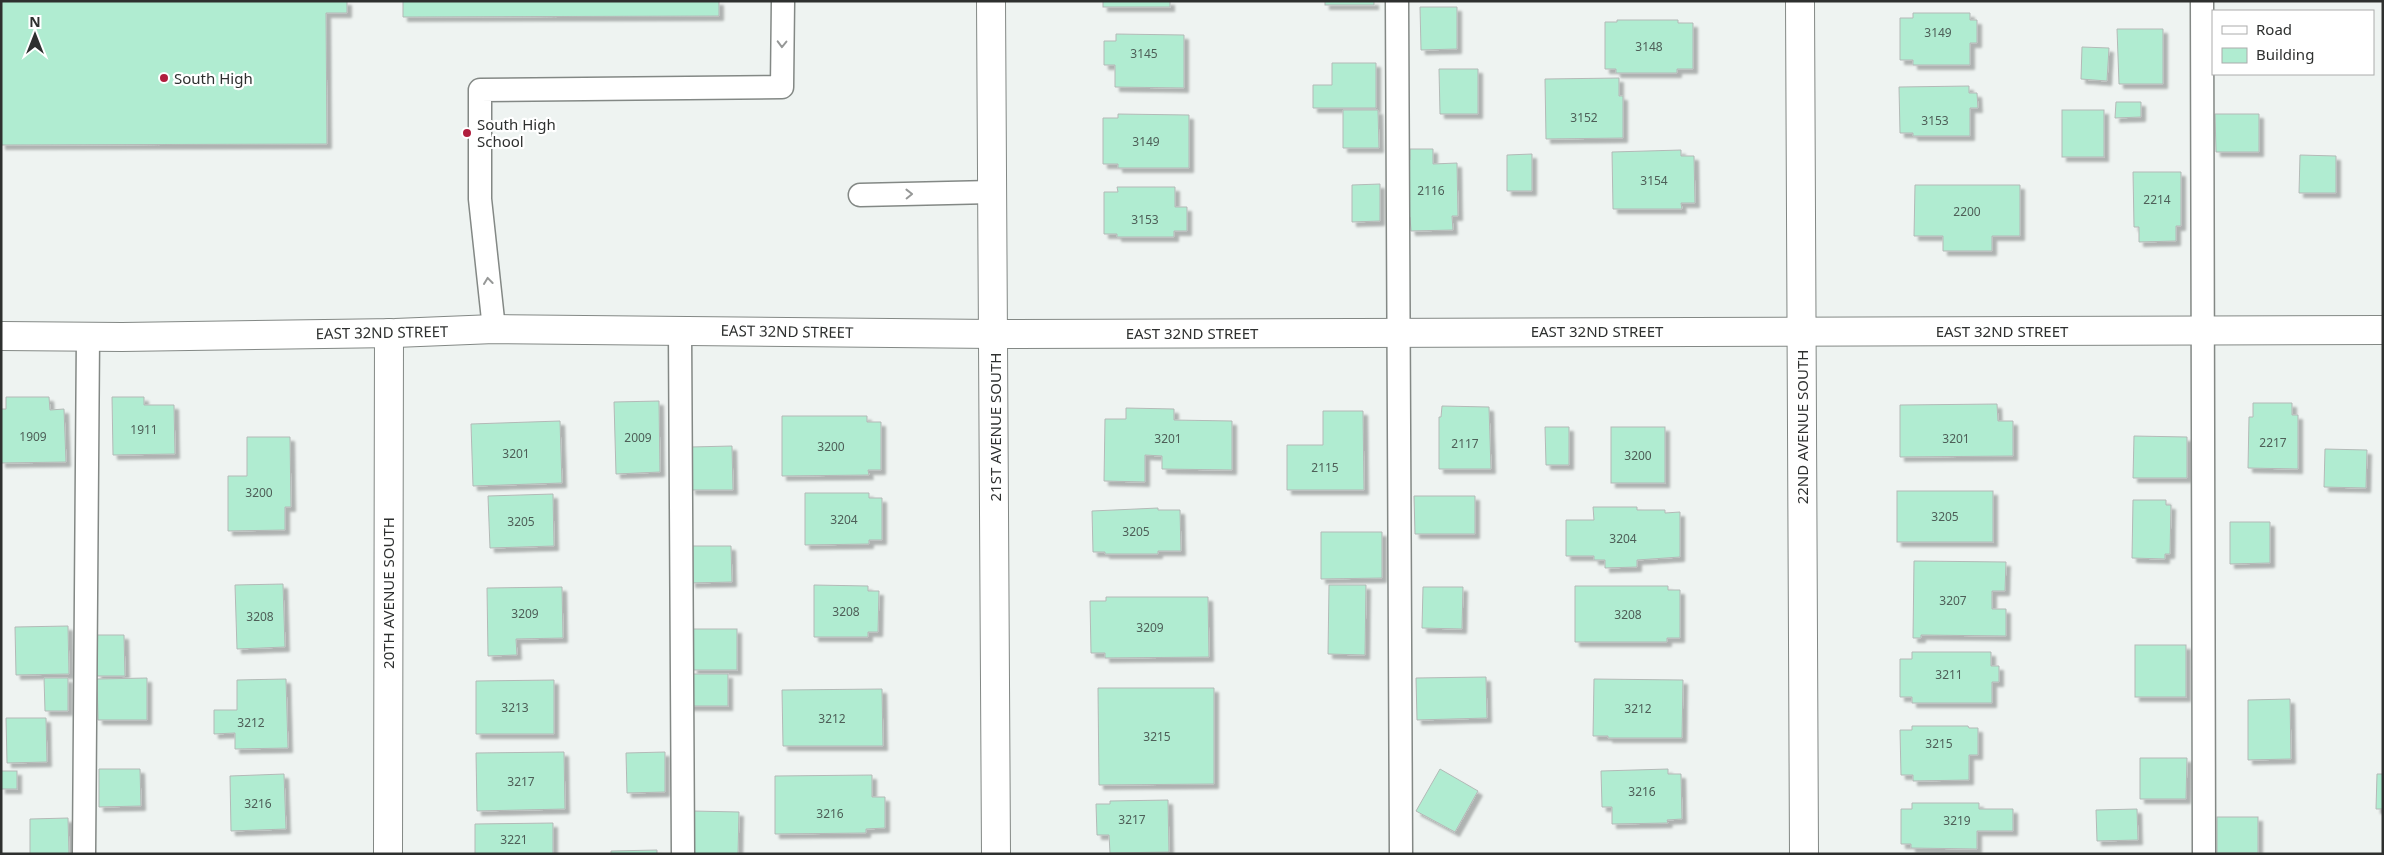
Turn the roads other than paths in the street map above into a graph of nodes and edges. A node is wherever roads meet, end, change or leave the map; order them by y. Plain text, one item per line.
1 (783, 1) edge
2 (991, 1) edge
3 (1397, 1) edge
4 (1800, 1) edge
5 (2202, 1) edge
6 (992, 192) junction
7 (860, 194) dead end
8 (494, 329) junction
9 (2204, 329) junction
10 (680, 330) junction
11 (2383, 330) edge
12 (1399, 331) junction
13 (1802, 332) junction
14 (389, 333) junction
15 (994, 334) junction
16 (1, 336) edge
17 (88, 336) junction
18 (84, 854) edge
19 (388, 854) edge
20 (683, 854) edge
21 (996, 854) edge
22 (1401, 854) edge
23 (1804, 854) edge
24 (2204, 854) edge

1 - 8 lane
2 - 6 street, 21ST AVENUE SOUTH
3 - 12 lane
4 - 13 street, 22ND AVENUE SOUTH
5 - 9 lane
7 -> 6 lane
6 - 15 street, 21ST AVENUE SOUTH
8 - 10 street, EAST 32ND STREET
8 - 14 street, EAST 32ND STREET
9 - 11 street, EAST 32ND STREET
9 - 13 street, EAST 32ND STREET
9 - 24 lane
10 - 15 street, EAST 32ND STREET
10 - 20 lane
12 - 13 street, EAST 32ND STREET
12 - 15 street, EAST 32ND STREET
12 - 22 lane
13 - 23 street, 22ND AVENUE SOUTH
14 - 17 street, EAST 32ND STREET
14 - 19 street, 20TH AVENUE SOUTH
15 - 21 street, 21ST AVENUE SOUTH
16 - 17 street, EAST 32ND STREET
17 - 18 lane

